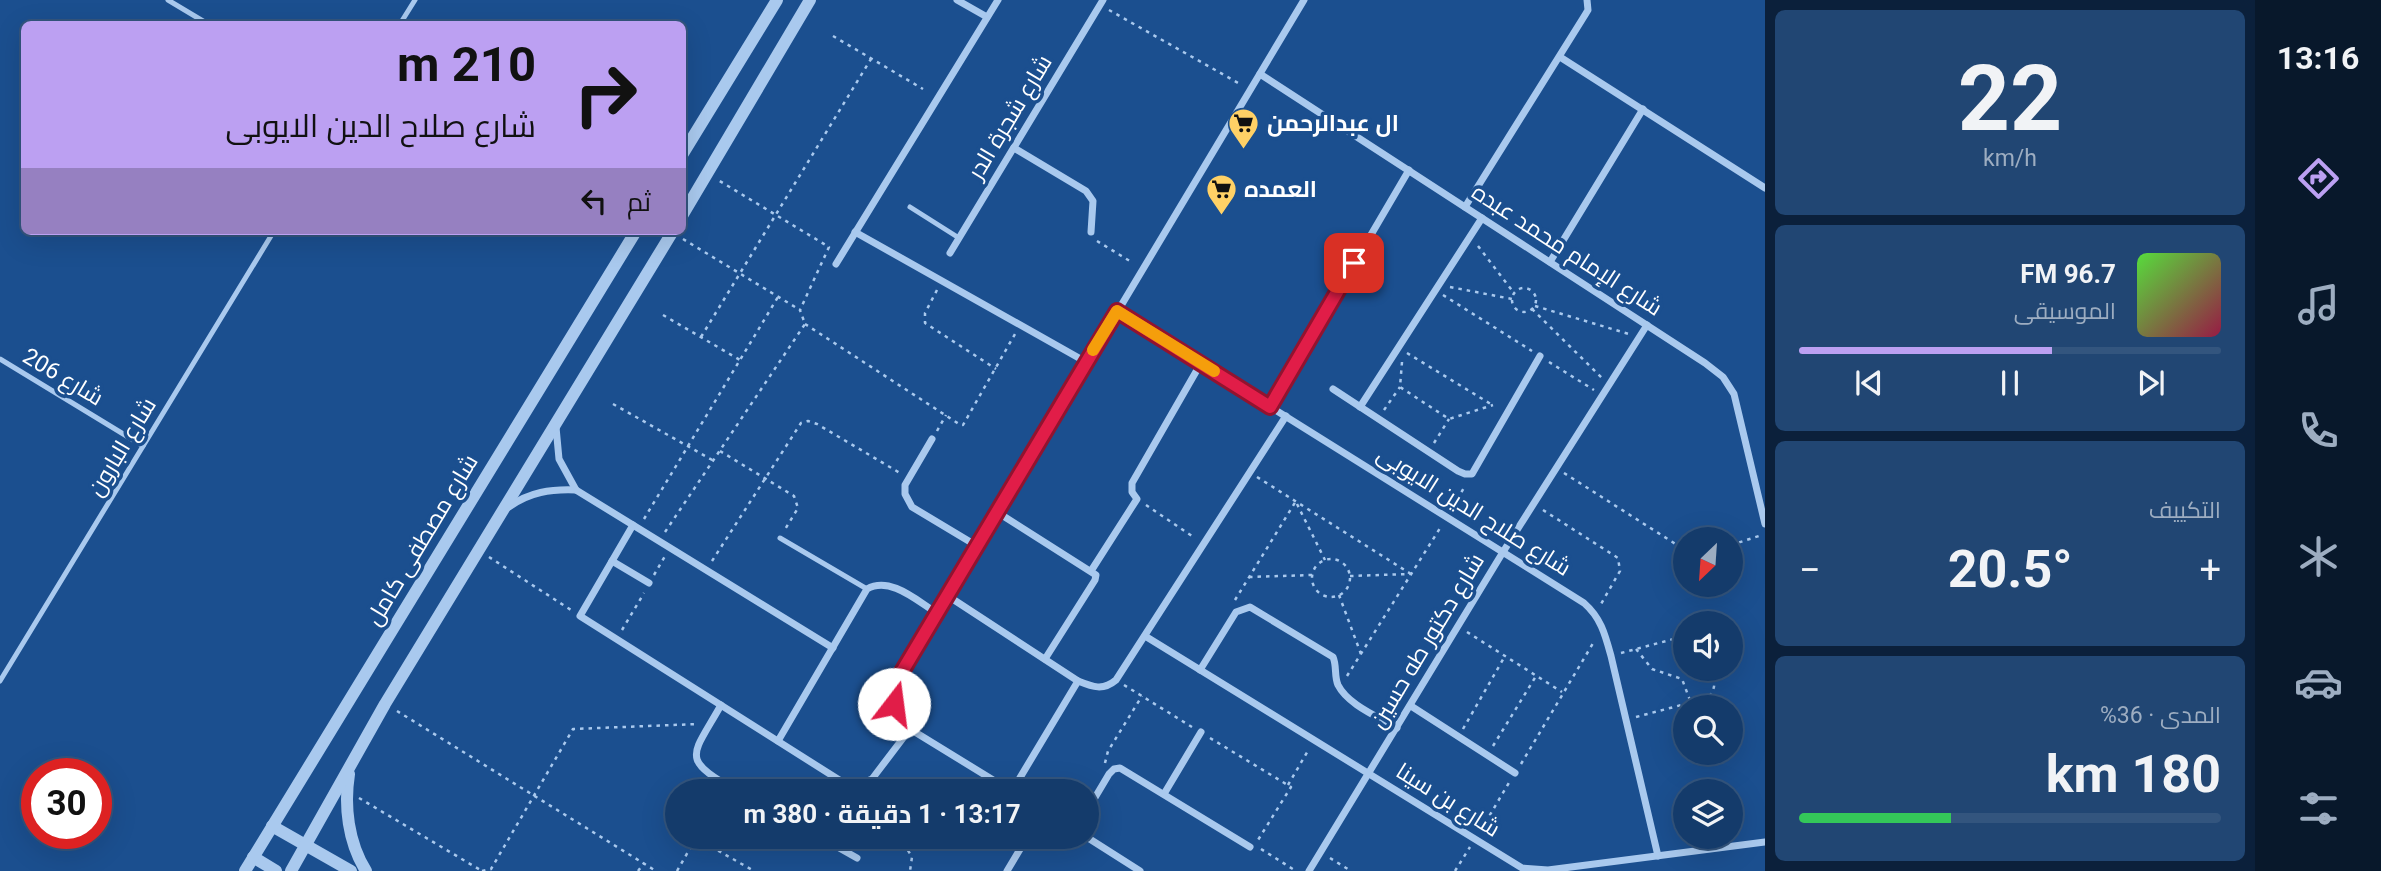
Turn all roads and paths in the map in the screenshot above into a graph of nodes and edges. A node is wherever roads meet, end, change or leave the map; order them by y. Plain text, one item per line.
1 (168, 0) edge
2 (415, 0) edge
3 (957, 0) edge
4 (1304, 0) edge
5 (1587, 0) edge
6 (995, 1) edge
7 (807, 2) edge
8 (1102, 2) edge
9 (773, 4) edge
10 (987, 17) junction
11 (203, 21) edge
12 (402, 21) edge
13 (833, 36) dead end
14 (1560, 57) junction
15 (871, 60) junction
16 (1260, 74) junction
17 (923, 89) dead end
18 (1250, 90) junction
19 (1643, 109) junction
20 (686, 148) edge
21 (1014, 148) junction
22 (1409, 170) junction
23 (708, 174) junction
24 (1765, 188) edge
25 (910, 207) dead end
26 (1465, 207) junction
27 (686, 210) edge
28 (776, 214) junction
29 (1482, 218) junction
30 (855, 232) junction
31 (1091, 232) joint
32 (272, 235) edge
33 (634, 235) edge
34 (671, 235) edge
35 (679, 235) edge
36 (1470, 236) junction
37 (959, 238) junction
38 (950, 253) dead end
39 (1550, 262) junction
40 (836, 264) dead end
41 (1142, 268) junction
42 (740, 274) junction
43 (942, 281) junction
44 (1437, 287) junction
45 (1514, 293) junction
46 (778, 297) junction
47 (1511, 299) junction
48 (1533, 308) junction
49 (800, 310) junction
50 (1117, 311) junction
51 (663, 315) dead end
52 (805, 324) junction
53 (1020, 325) junction
54 (1647, 325) junction
55 (701, 337) junction
56 (1639, 337) junction
57 (1540, 356) junction
58 (0, 359) edge
59 (740, 360) junction
60 (1086, 362) junction
61 (1201, 363) junction
62 (996, 369) junction
63 (1609, 385) junction
64 (1400, 387) junction
65 (1333, 389) dead end
66 (1603, 396) junction
67 (612, 404) dead end
68 (1493, 405) junction
69 (1270, 407) junction
70 (1360, 407) junction
71 (1507, 414) junction
72 (946, 415) junction
73 (1286, 416) junction
74 (1378, 419) junction
75 (1449, 419) junction
76 (556, 422) junction
77 (932, 439) joint
78 (143, 446) junction
79 (688, 446) junction
80 (720, 451) junction
81 (1428, 452) junction
82 (714, 460) junction
83 (1558, 469) junction
84 (1250, 472) junction
85 (1472, 474) junction
86 (765, 478) junction
87 (909, 478) junction
88 (576, 490) junction
89 (1137, 499) junction
90 (1296, 501) junction
91 (1534, 504) junction
92 (502, 511) junction
93 (997, 512) junction
94 (1447, 517) junction
95 (1765, 524) edge
96 (636, 527) junction
97 (1765, 534) edge
98 (780, 538) joint
99 (659, 541) junction
100 (1743, 541) edge
101 (1673, 542) edge
102 (1204, 544) junction
103 (977, 546) junction
104 (479, 551) junction
105 (1503, 552) junction
106 (1325, 560) junction
107 (612, 561) junction
108 (706, 570) junction
109 (1091, 571) junction
110 (1412, 574) junction
111 (1312, 575) junction
112 (1350, 576) junction
113 (1248, 577) junction
114 (649, 583) dead end
115 (867, 589) junction
116 (1339, 595) junction
117 (948, 596) junction
118 (937, 612) junction
119 (1236, 612) junction
120 (1595, 613) junction
121 (580, 615) junction
122 (1459, 626) junction
123 (1603, 626) junction
124 (1145, 636) junction
125 (1673, 639) edge
126 (833, 648) junction
127 (1636, 649) junction
128 (1361, 655) junction
129 (1505, 656) junction
130 (1611, 656) junction
131 (1045, 659) junction
132 (1200, 670) junction
133 (1536, 676) junction
134 (1116, 680) junction
135 (0, 681) edge
136 (1078, 681) junction
137 (1340, 688) junction
138 (1563, 693) junction
139 (1688, 695) edge
140 (1142, 696) junction
141 (385, 704) junction
142 (721, 705) junction
143 (1411, 706) junction
144 (1673, 707) edge
145 (1626, 719) junction
146 (711, 723) junction
147 (1397, 728) junction
148 (910, 729) junction
149 (1201, 732) junction
150 (1458, 736) junction
151 (1314, 740) junction
152 (778, 741) junction
153 (1487, 755) junction
154 (353, 761) junction
155 (1515, 773) junction
156 (1109, 774) junction
157 (1369, 774) junction
158 (716, 779) edge
159 (991, 779) edge
160 (1018, 779) edge
161 (1288, 785) junction
162 (347, 791) junction
163 (1099, 791) edge
164 (1164, 794) junction
165 (534, 795) junction
166 (272, 826) junction
167 (1475, 840) junction
168 (1765, 842) edge
169 (1099, 845) edge
170 (307, 846) junction
171 (1250, 847) dead end
172 (689, 849) edge
173 (716, 849) edge
174 (841, 849) edge
175 (907, 849) edge
176 (1020, 849) edge
177 (1321, 852) junction
178 (1658, 856) junction
179 (253, 857) junction
180 (857, 858) dead end
181 (644, 863) junction
182 (492, 870) edge
183 (245, 871) edge
184 (276, 871) edge
185 (291, 871) edge
186 (351, 871) edge
187 (366, 871) edge
188 (482, 871) edge
189 (638, 871) edge
190 (656, 871) edge
191 (677, 871) edge
192 (754, 871) edge
193 (910, 871) edge
194 (1007, 871) edge
195 (1140, 871) edge
196 (1296, 871) edge
197 (1309, 871) edge
198 (1351, 871) edge
199 (1455, 871) edge

1 - 11 lane
2 - 12 lane
3 - 10 street
4 - 16 street
5 - 14 street
6 - 10 street
7 - 23 street
8 - 18 path
8 - 21 street, شارع شجرة الدر
9 - 20 street
10 - 30 street
13 - 15 path
14 - 19 street
14 - 26 street
15 - 17 path
15 - 28 path
16 - 18 street
16 - 22 street, شارع الإمام محمد عبده
18 - 41 street
19 - 24 street
19 - 39 street
21 - 31 street
21 - 37 street, شارع شجرة الدر
22 - 26 street, شارع الإمام محمد عبده
22 - 69 street
23 - 27 street
23 - 28 path
25 - 37 lane
26 - 29 street, شارع الإمام محمد عبده
28 - 42 path
28 - 49 path
29 - 36 street
29 - 39 street, شارع الإمام محمد عبده
30 - 40 street
30 - 43 street
31 - 41 path
32 - 78 lane, شارع البارون
33 - 166 street, شارع مصطفى كامل
34 - 76 street
35 - 42 path
36 - 44 street
36 - 45 path
37 - 38 street, شارع شجرة الدر
39 - 54 street, شارع الإمام محمد عبده
41 - 50 street
42 - 46 path
42 - 55 path
43 - 53 street
43 - 62 path
44 - 47 path
44 - 57 path
44 - 70 street
45 - 47 path
45 - 48 path
46 - 49 path
46 - 59 path
47 - 48 path
48 - 56 path
48 - 63 path
49 - 52 path
50 - 60 street
50 - 61 street, شارع صلاح الدين الايوبى
51 - 55 path
52 - 72 path
52 - 80 path
53 - 60 street
53 - 62 path
54 - 56 street, شارع دكتور طه حسين
54 - 95 street, شارع الإمام محمد عبده
55 - 59 path
56 - 63 street, شارع دكتور طه حسين
57 - 66 path
57 - 71 street
58 - 78 lane, شارع 206
59 - 79 path
60 - 93 street
61 - 69 street, شارع صلاح الدين الايوبى
61 - 89 street
62 - 72 path
63 - 66 street, شارع دكتور طه حسين
64 - 68 path
64 - 74 path
64 - 75 path
65 - 70 street
66 - 83 street, شارع دكتور طه حسين
67 - 79 path
68 - 71 path
68 - 75 path
69 - 73 street, شارع صلاح الدين الايوبى
70 - 74 street
71 - 85 street
72 - 77 path
73 - 84 street
73 - 94 street, شارع صلاح الدين الايوبى
74 - 81 street
75 - 81 path
76 - 88 street
76 - 92 street
77 - 87 street
78 - 135 lane, شارع البارون
79 - 82 path
79 - 96 path
80 - 82 path
80 - 86 path
81 - 85 street
82 - 99 path
83 - 91 street, شارع دكتور طه حسين
83 - 101 path
84 - 90 path
84 - 102 street
85 - 94 path
86 - 87 path
86 - 98 path
86 - 108 path
87 - 103 street
88 - 92 street
88 - 96 street
89 - 102 path
89 - 109 street
90 - 106 path
90 - 110 path
90 - 113 path
91 - 105 street, شارع دكتور طه حسين
91 - 120 path
92 - 104 street
93 - 103 street
93 - 109 street
94 - 105 street, شارع صلاح الدين الايوبى
94 - 110 path
96 - 99 street
96 - 107 street
97 - 100 path
98 - 115 lane
99 - 108 street
102 - 124 street
103 - 117 street
104 - 121 path
104 - 141 street
105 - 120 street, شارع صلاح الدين الايوبى
105 - 122 street, شارع دكتور طه حسين
106 - 111 path
106 - 112 path
107 - 114 street
107 - 121 street
108 - 126 street
109 - 131 street
110 - 112 path
110 - 128 path
111 - 113 path
111 - 116 path
112 - 116 path
113 - 119 path
115 - 118 street
115 - 126 street
116 - 128 path
117 - 118 street
117 - 131 street
118 - 148 street
119 - 132 street
119 - 137 street
120 - 123 street, شارع صلاح الدين الايوبى
121 - 142 street
122 - 129 path
122 - 143 street, شارع دكتور طه حسين
123 - 130 street, شارع صلاح الدين الايوبى
123 - 138 path
124 - 132 street, شارع بن سينا
124 - 134 street
125 - 127 path
126 - 152 street
127 - 130 path
127 - 139 path
128 - 137 path
129 - 133 path
129 - 150 path
130 - 145 street, شارع صلاح الدين الايوبى
131 - 136 street
132 - 151 street, شارع بن سينا
133 - 138 path
133 - 153 path
134 - 136 street
134 - 140 path
136 - 160 street
137 - 147 street
138 - 155 path
140 - 149 path
140 - 156 path
141 - 154 street
141 - 165 path
142 - 146 street
142 - 152 street
143 - 147 street, شارع دكتور طه حسين
143 - 150 street
144 - 145 path
145 - 178 street, شارع صلاح الدين الايوبى
146 - 158 street
146 - 165 path
147 - 157 street, شارع دكتور طه حسين
148 - 152 street
148 - 159 street
149 - 161 path
149 - 164 street
150 - 153 street
151 - 157 street, شارع بن سينا
151 - 161 path
153 - 155 street
154 - 162 street
154 - 170 street
155 - 167 path
156 - 163 street
156 - 164 street
157 - 167 street, شارع بن سينا
157 - 177 street, شارع دكتور طه حسين
161 - 196 path
162 - 187 street
162 - 188 path
164 - 171 street
165 - 181 path
165 - 182 path
166 - 170 street
166 - 179 street, شارع مصطفى كامل
167 - 178 street, شارع بن سينا
167 - 199 path
168 - 178 street, شارع بن سينا
169 - 195 street
170 - 185 street
170 - 186 street
172 - 191 path
173 - 192 path
174 - 180 street
175 - 193 path
176 - 194 street
177 - 197 street, شارع دكتور طه حسين
177 - 198 path
179 - 183 street, شارع مصطفى كامل
179 - 184 street
181 - 189 path
181 - 190 path
182 - 188 path

